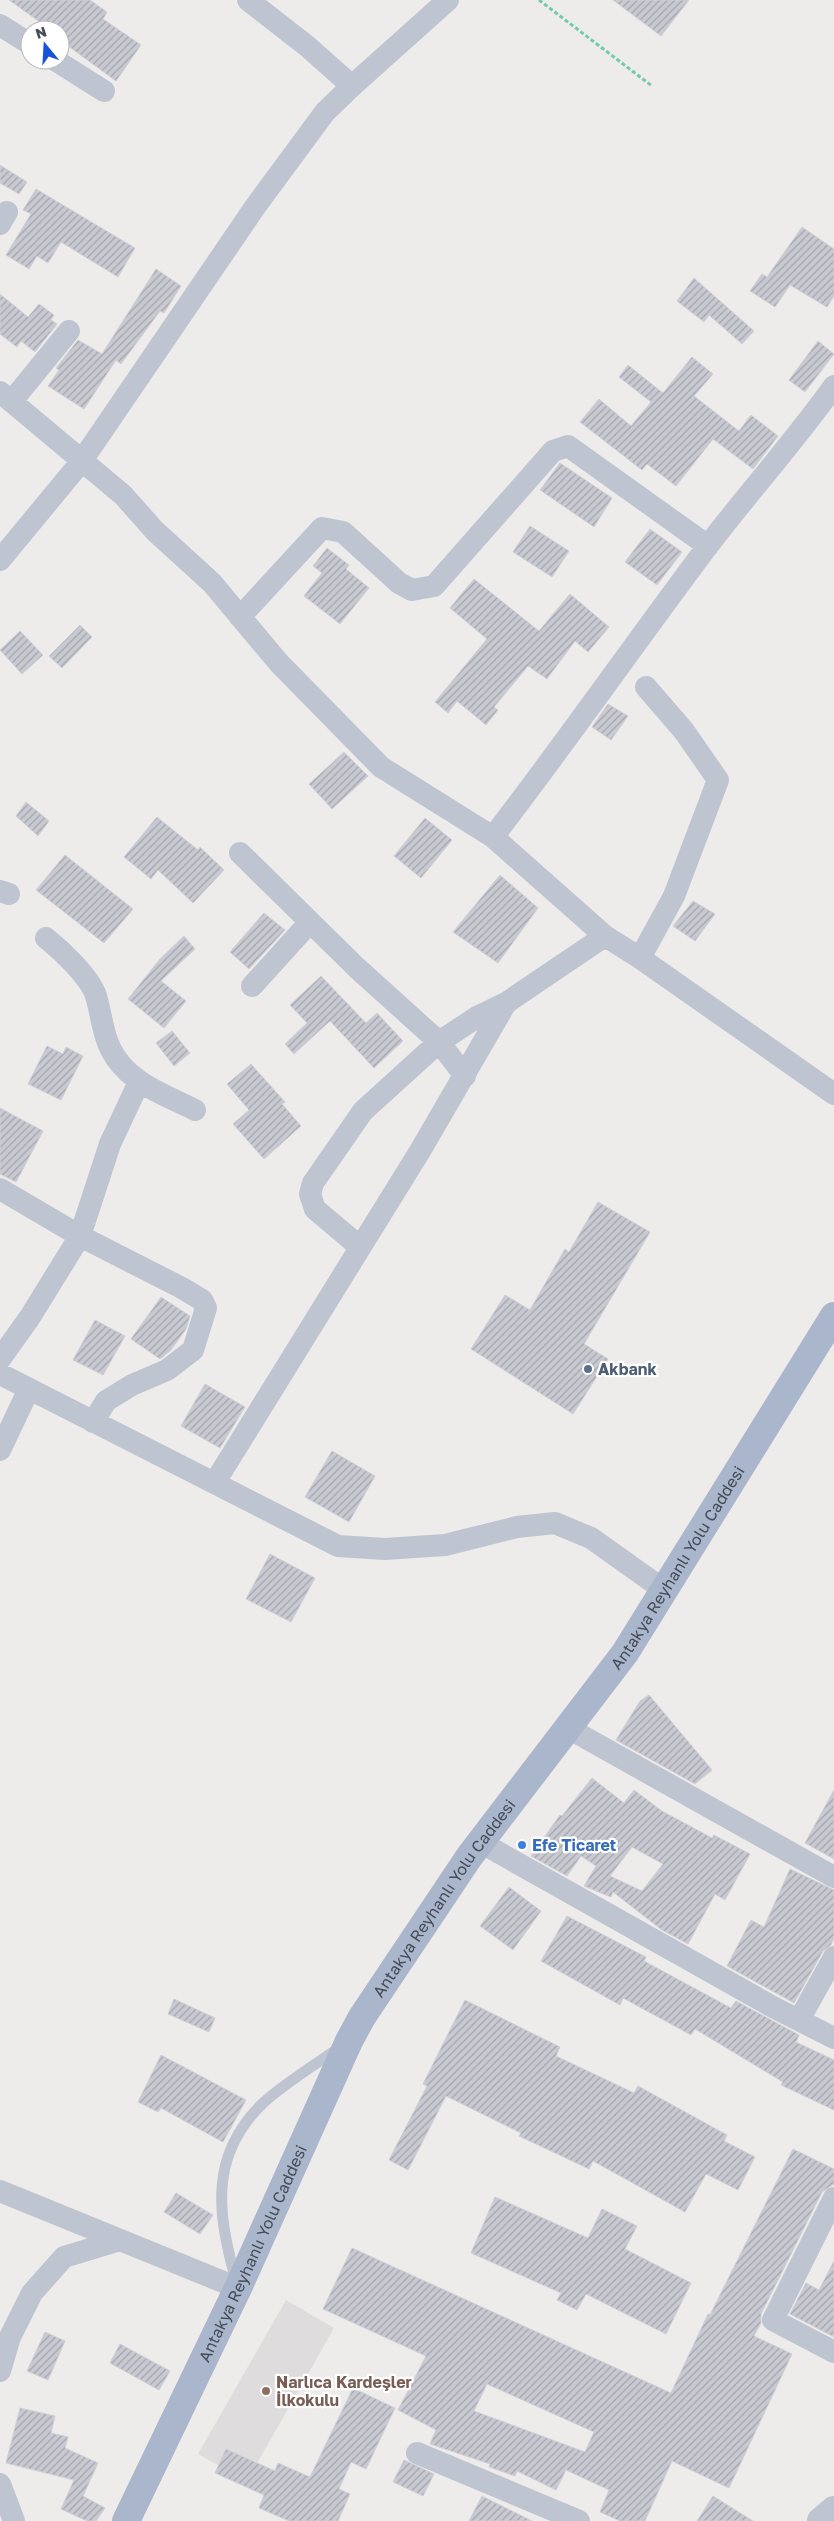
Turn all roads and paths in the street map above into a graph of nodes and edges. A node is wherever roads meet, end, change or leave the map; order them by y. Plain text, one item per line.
1 (248, 0) edge
2 (448, 0) edge
3 (538, 0) edge
4 (0, 25) edge
5 (20, 38) edge
6 (70, 69) edge
7 (352, 86) junction
8 (652, 86) dead end
9 (104, 91) dead end
10 (69, 331) dead end
11 (834, 386) edge
12 (6, 397) edge
13 (82, 462) junction
14 (708, 546) junction
15 (0, 560) edge
16 (240, 617) junction
17 (646, 686) dead end
18 (493, 837) junction
19 (240, 853) dead end
20 (310, 922) junction
21 (605, 936) junction
22 (46, 938) dead end
23 (640, 958) junction
24 (252, 986) dead end
25 (506, 1003) junction
26 (439, 1042) junction
27 (465, 1076) junction
28 (139, 1082) junction
29 (834, 1094) edge
30 (195, 1110) dead end
31 (0, 1189) edge
32 (80, 1236) junction
33 (360, 1247) junction
34 (834, 1316) edge
35 (0, 1359) edge
36 (0, 1374) edge
37 (29, 1389) junction
38 (93, 1422) junction
39 (0, 1450) edge
40 (215, 1482) junction
41 (664, 1590) junction
42 (568, 1728) junction
43 (480, 1842) junction
44 (834, 1877) edge
45 (834, 1958) edge
46 (799, 2020) junction
47 (834, 2038) edge
48 (349, 2041) junction
49 (0, 2191) edge
50 (834, 2198) edge
51 (120, 2240) junction
52 (238, 2288) junction
53 (834, 2352) edge
54 (0, 2371) edge
55 (417, 2452) dead end
56 (0, 2484) edge
57 (834, 2510) edge
58 (14, 2521) edge
59 (126, 2521) edge
60 (579, 2521) edge
61 (821, 2521) edge

1 - 7 street
2 - 7 street
3 - 8 path
4 - 5 street
6 - 9 street
7 - 13 street
10 - 12 street
11 - 14 street
12 - 13 street
13 - 15 street
13 - 16 street
14 - 16 street
14 - 18 street
16 - 18 street
17 - 23 street
18 - 21 street
19 - 20 street
20 - 24 street
20 - 26 street
21 - 23 street
21 - 25 street
22 - 28 street
23 - 29 street
25 - 26 street
25 - 27 street
26 - 27 street
26 - 33 street
27 - 33 street
28 - 30 street
28 - 32 street
31 - 32 street
32 - 35 street
32 - 38 street
33 - 40 street
34 - 41 main road, Antakya Reyhanlı Yolu Caddesi
36 - 37 street
37 - 38 street
37 - 39 street
38 - 40 street
40 - 41 street
41 - 42 main road, Antakya Reyhanlı Yolu Caddesi
42 - 43 main road, Antakya Reyhanlı Yolu Caddesi
42 - 44 street
43 - 46 street
43 - 48 main road, Antakya Reyhanlı Yolu Caddesi
45 - 46 street
46 - 47 street
48 - 52 main road, Antakya Reyhanlı Yolu Caddesi
48 - 52 lane
49 - 51 street
50 - 53 street
51 - 52 street
51 - 54 street
52 - 59 main road, Antakya Reyhanlı Yolu Caddesi
55 - 60 street
56 - 58 street
57 - 61 street

